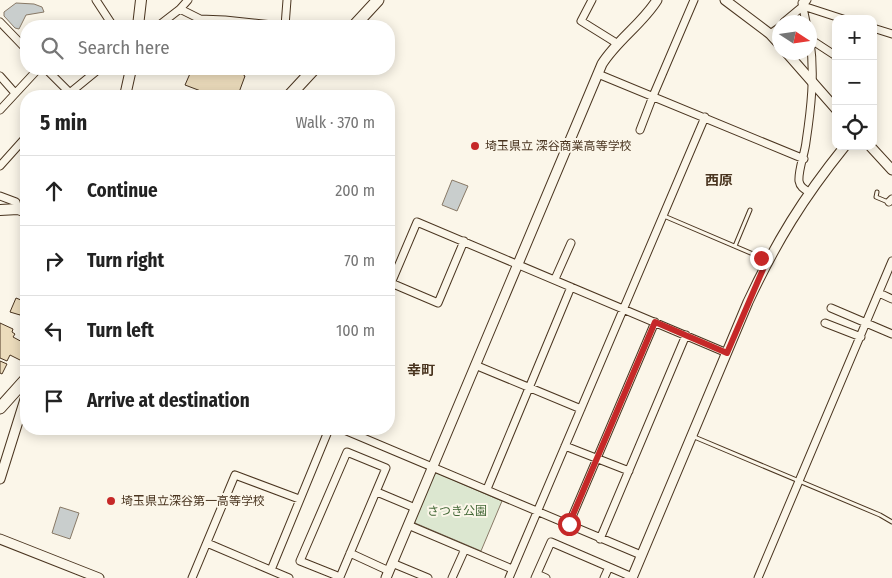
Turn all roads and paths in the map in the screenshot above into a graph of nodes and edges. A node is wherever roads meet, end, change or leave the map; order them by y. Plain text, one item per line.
1 (96, 0) edge
2 (141, 0) edge
3 (188, 0) edge
4 (287, 0) edge
5 (378, 0) edge
6 (592, 0) edge
7 (657, 0) edge
8 (694, 0) edge
9 (728, 1) edge
10 (803, 3) edge
11 (180, 9) junction
12 (791, 15) edge
13 (833, 15) edge
14 (109, 20) edge
15 (139, 20) edge
16 (166, 20) edge
17 (234, 20) edge
18 (284, 20) edge
19 (360, 20) edge
20 (0, 22) edge
21 (877, 29) edge
22 (770, 34) edge
23 (892, 34) edge
24 (20, 43) edge
25 (618, 44) junction
26 (817, 44) edge
27 (832, 54) edge
28 (793, 60) edge
29 (812, 60) edge
30 (598, 74) junction
31 (32, 75) edge
32 (51, 75) edge
33 (92, 75) edge
34 (130, 75) edge
35 (308, 75) edge
36 (0, 76) edge
37 (812, 83) junction
38 (64, 90) edge
39 (73, 90) edge
40 (126, 90) edge
41 (295, 90) edge
42 (15, 93) junction
43 (653, 96) junction
44 (832, 105) edge
45 (0, 110) edge
46 (705, 117) junction
47 (640, 130) dead end
48 (20, 144) edge
49 (842, 150) edge
50 (874, 150) edge
51 (804, 158) junction
52 (0, 166) edge
53 (892, 170) edge
54 (809, 192) junction
55 (877, 192) dead end
56 (0, 196) edge
57 (890, 201) edge
58 (20, 208) edge
59 (0, 210) edge
60 (750, 210) dead end
61 (20, 211) edge
62 (664, 216) junction
63 (464, 241) junction
64 (571, 243) dead end
65 (735, 246) junction
66 (767, 260) junction
67 (892, 262) edge
68 (518, 264) junction
69 (395, 273) edge
70 (555, 279) junction
71 (888, 280) edge
72 (395, 287) edge
73 (571, 287) junction
74 (879, 293) junction
75 (892, 299) edge
76 (831, 308) dead end
77 (624, 309) junction
78 (655, 322) junction
79 (825, 323) dead end
80 (866, 324) junction
81 (892, 334) edge
82 (686, 335) junction
83 (861, 336) junction
84 (727, 353) junction
85 (475, 365) junction
86 (20, 386) edge
87 (529, 388) junction
88 (0, 408) edge
89 (581, 409) junction
90 (20, 415) edge
91 (326, 435) edge
92 (357, 435) edge
93 (692, 436) junction
94 (565, 446) junction
95 (597, 458) junction
96 (433, 466) junction
97 (629, 471) junction
98 (0, 479) edge
99 (799, 481) junction
100 (487, 489) junction
101 (376, 492) junction
102 (299, 500) junction
103 (415, 508) junction
104 (537, 510) junction
105 (892, 522) edge
106 (569, 524) junction
107 (408, 525) junction
108 (600, 538) junction
109 (0, 539) edge
110 (207, 543) junction
111 (465, 549) junction
112 (350, 553) junction
113 (641, 555) junction
114 (609, 566) junction
115 (512, 569) junction
116 (271, 570) junction
117 (389, 570) edge
118 (536, 576) edge
119 (632, 577) edge
120 (99, 578) edge
121 (192, 578) edge
122 (289, 578) edge
123 (428, 578) edge
124 (452, 578) edge
125 (508, 578) edge
126 (546, 578) edge
127 (604, 578) edge
128 (758, 578) edge

1 - 14 street
2 - 15 main road
3 - 11 street
4 - 18 street
5 - 19 highway
6 - 25 street
7 - 25 street
8 - 43 street
9 - 22 street
10 - 12 street
10 - 13 street
11 - 16 street
11 - 17 street
20 - 24 street
21 - 23 street
25 - 30 street
26 - 27 street
28 - 37 street
29 - 37 street
30 - 43 street
30 - 68 street
31 - 42 street
32 - 38 street
33 - 39 street
34 - 40 main road
35 - 41 highway
36 - 42 street
37 - 44 street
37 - 51 street
42 - 45 street
43 - 46 street
43 - 47 street
46 - 51 street
46 - 62 street
48 - 52 street
49 - 54 street
50 - 53 street
51 - 54 street
54 - 66 street
55 - 57 lane
56 - 58 street
59 - 61 main road
60 - 65 lane
62 - 65 lane
62 - 77 street
63 - 68 street
63 - 69 street
63 - 72 street
64 - 70 street
65 - 66 lane
66 - 84 street
67 - 71 street
68 - 70 street
68 - 85 street
70 - 73 street
71 - 74 street
73 - 77 street
73 - 87 street
74 - 75 street
74 - 80 street
76 - 80 street
77 - 78 street
77 - 89 street
78 - 82 street
78 - 95 street
79 - 83 street
80 - 81 street
80 - 83 street
82 - 84 street
82 - 97 street
83 - 99 street
84 - 93 street
85 - 87 street
85 - 96 street
86 - 88 highway
87 - 89 street
87 - 100 street
89 - 94 street
90 - 98 street
91 - 102 street
92 - 96 street
93 - 99 lane
93 - 113 street
94 - 95 street
94 - 104 street
95 - 97 street
95 - 106 street
96 - 100 street
96 - 103 street
97 - 108 street
99 - 105 lane
99 - 128 street
100 - 104 street
101 - 103 street
101 - 112 street
101 - 112 street
102 - 110 street
102 - 116 street
103 - 107 street
104 - 106 street
104 - 115 street
106 - 108 street
107 - 111 street
107 - 117 street
108 - 113 street
109 - 120 street
110 - 116 street
110 - 121 street
111 - 115 street
111 - 124 street
112 - 117 street
113 - 119 street
114 - 118 street
114 - 119 street
114 - 127 street
115 - 125 street
116 - 122 street
117 - 123 street
118 - 126 street

